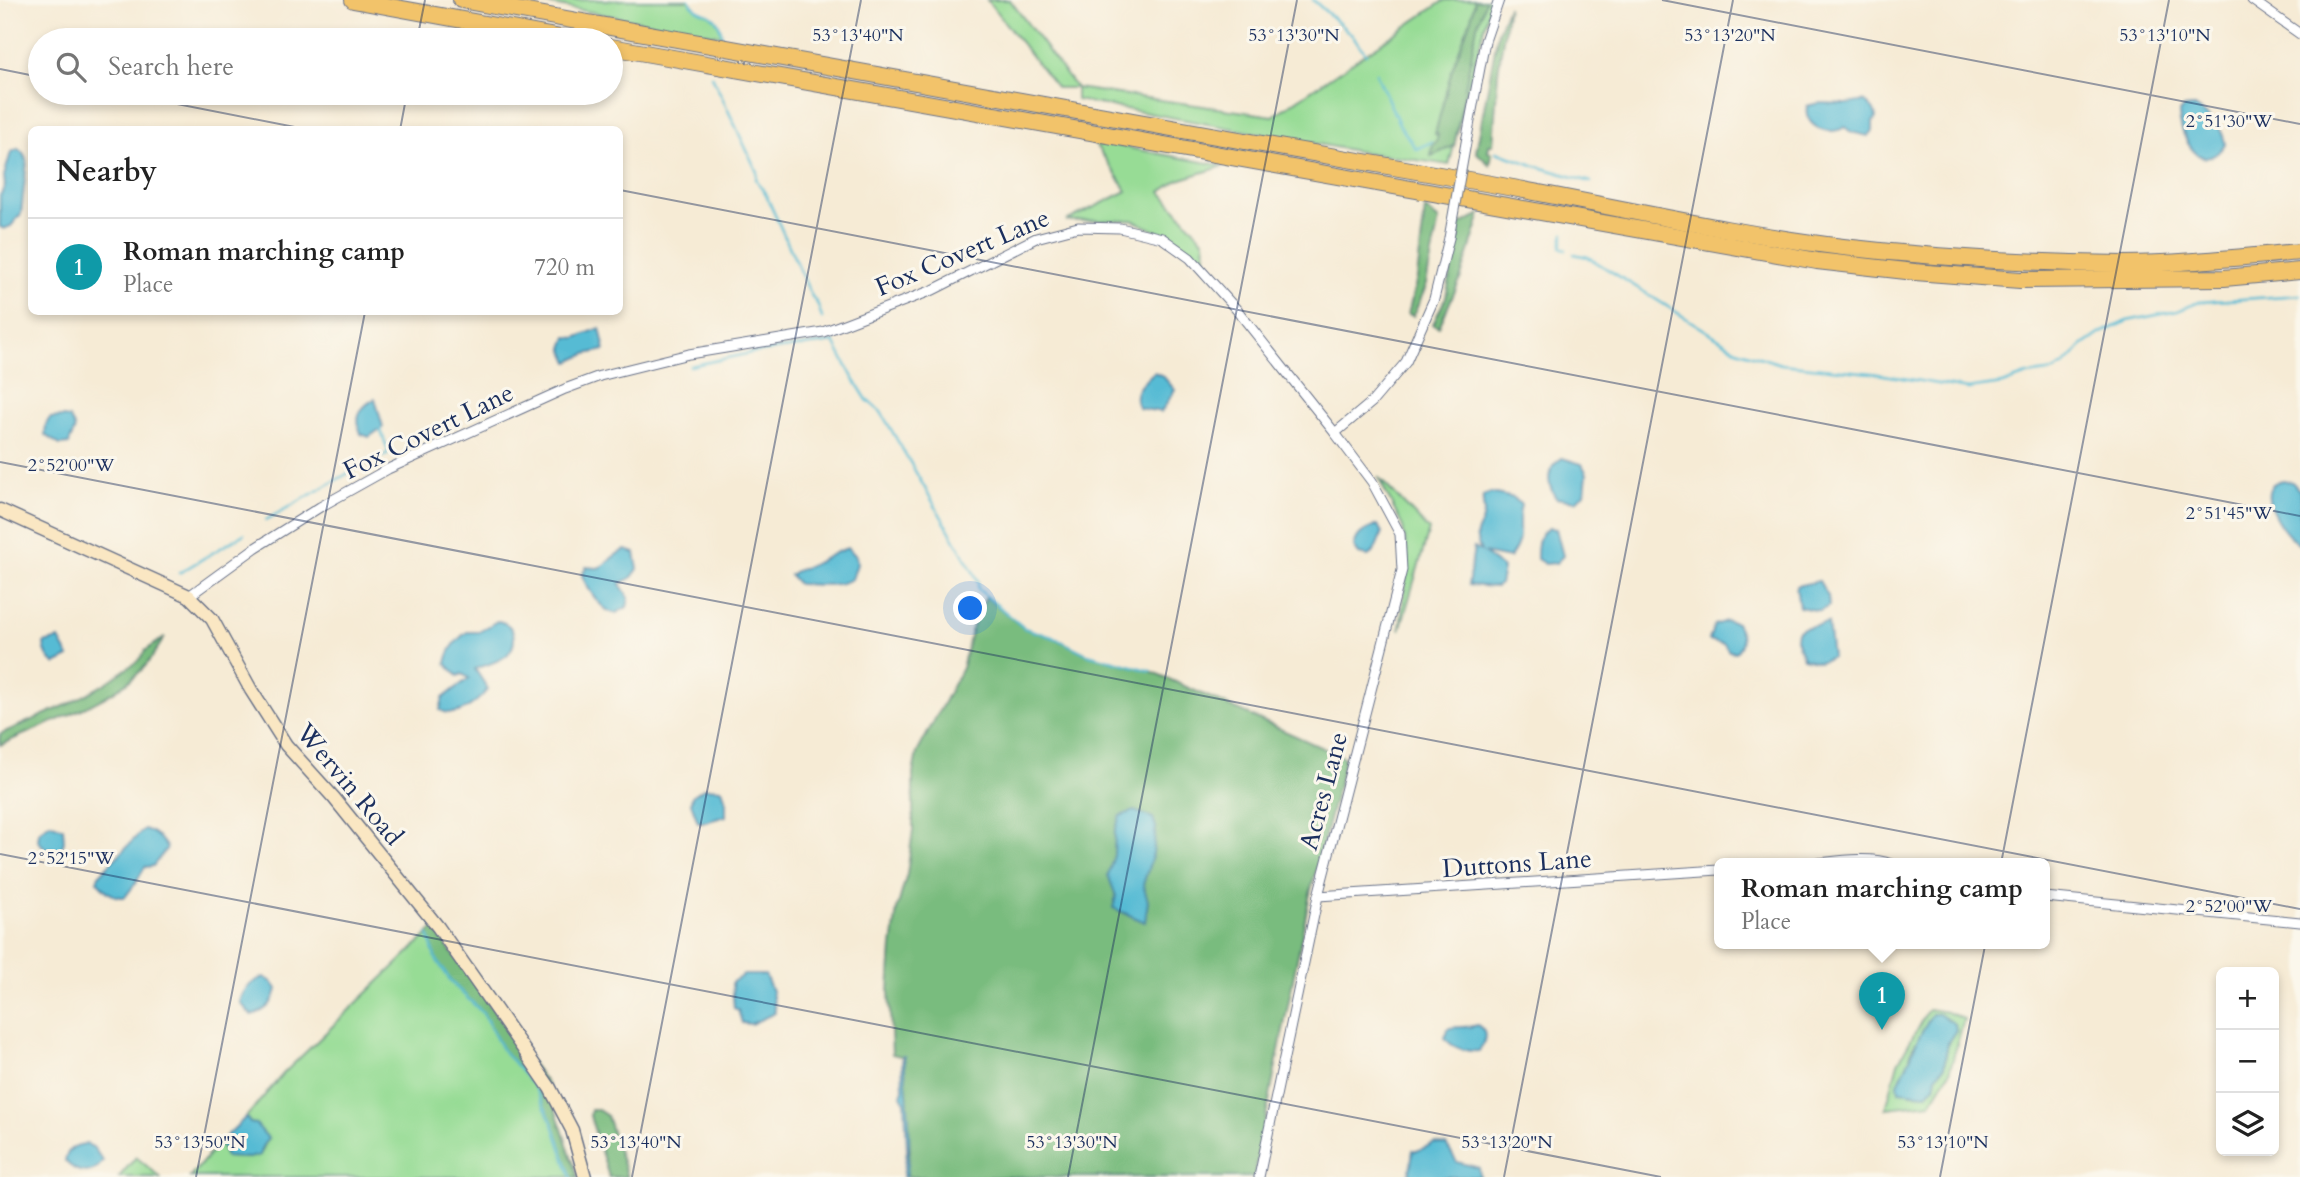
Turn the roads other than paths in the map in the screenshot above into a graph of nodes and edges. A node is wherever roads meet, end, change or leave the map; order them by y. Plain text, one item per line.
1 (353, 0) edge
2 (461, 0) edge
3 (1499, 0) edge
4 (2252, 0) edge
5 (506, 28) edge
6 (615, 28) edge
7 (623, 30) edge
8 (2300, 34) edge
9 (623, 49) edge
10 (2300, 251) edge
11 (2300, 271) edge
12 (1335, 433) junction
13 (0, 510) edge
14 (189, 596) junction
15 (1714, 870) edge
16 (1318, 896) junction
17 (2050, 897) edge
18 (2300, 922) edge
19 (585, 1177) edge
20 (1259, 1177) edge

1 - 5 highway
2 - 6 highway
3 - 12 street, bridge
4 - 8 street
7 - 10 highway
9 - 11 highway
12 - 14 street, Fox Covert Lane
12 - 16 street, Acres Lane
13 - 14 street, Wervin Road
14 - 19 street, Wervin Road
15 - 16 street, Duttons Lane
16 - 20 street, Acres Lane
17 - 18 street

